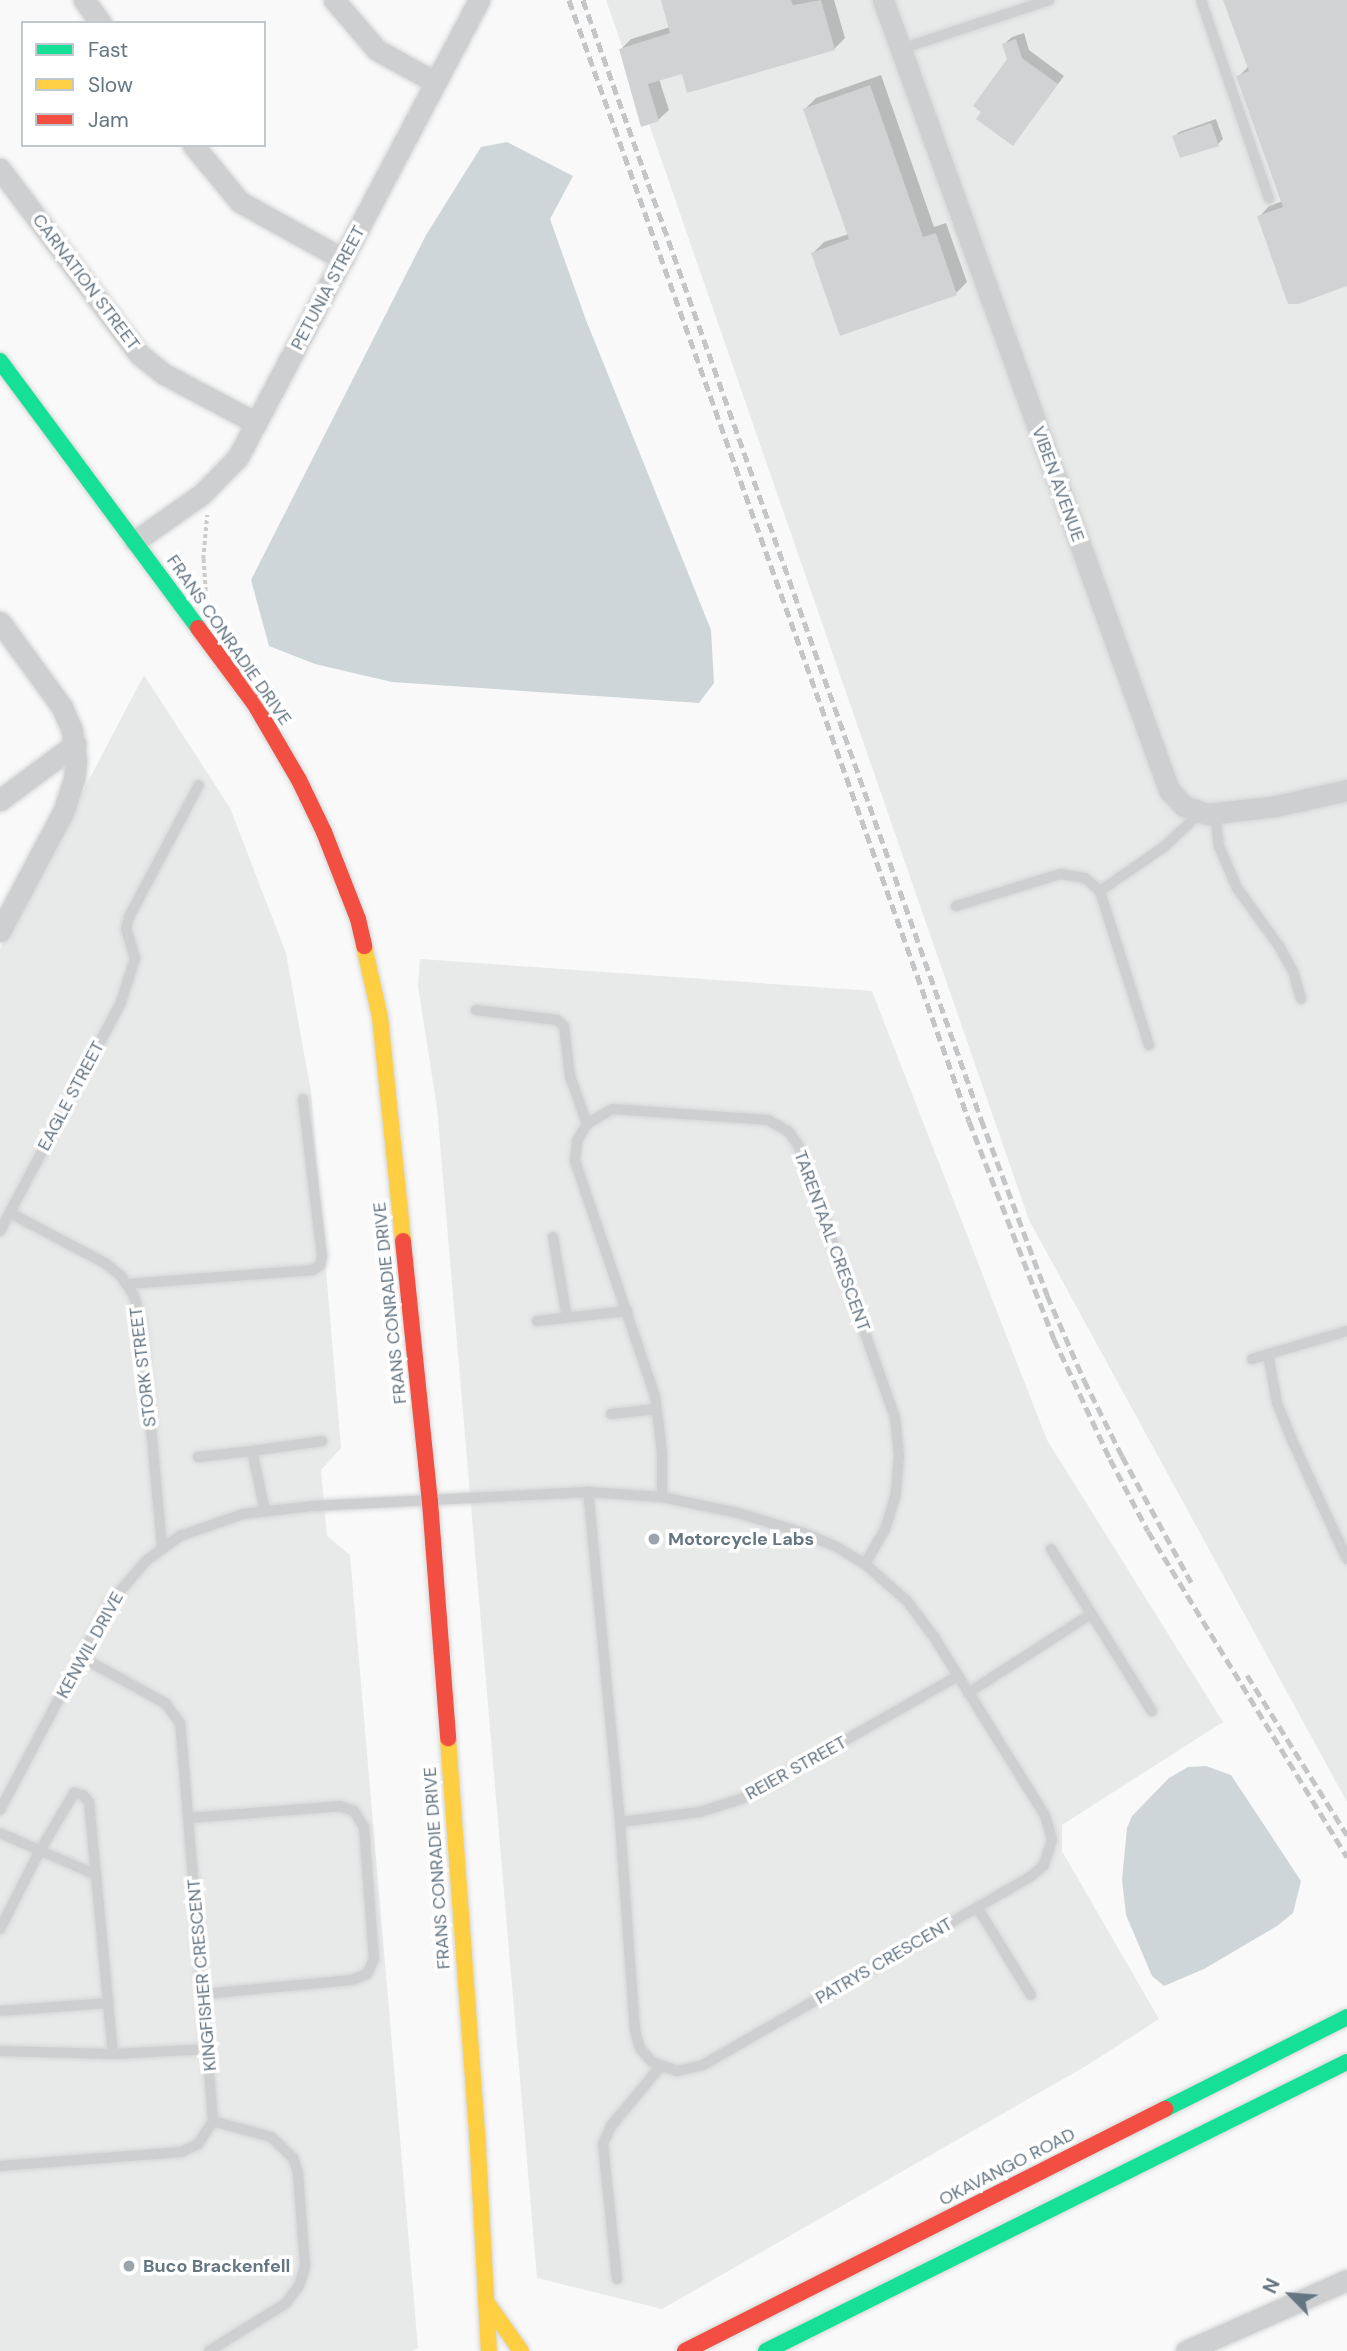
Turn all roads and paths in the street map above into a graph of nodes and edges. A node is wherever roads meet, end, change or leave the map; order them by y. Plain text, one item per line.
1 (84, 0) edge
2 (334, 0) edge
3 (478, 0) edge
4 (883, 0) edge
5 (1049, 0) edge
6 (1201, 0) edge
7 (100, 21) edge
8 (901, 49) junction
9 (435, 82) junction
10 (195, 147) edge
11 (0, 169) edge
12 (1269, 199) dead end
13 (343, 259) junction
14 (0, 361) edge
15 (256, 423) junction
16 (211, 504) dead end
17 (135, 541) junction
18 (208, 610) dead end
19 (0, 622) edge
20 (75, 744) junction
21 (199, 785) dead end
22 (1347, 790) edge
23 (0, 800) edge
24 (1207, 814) junction
25 (1100, 891) junction
26 (956, 906) dead end
27 (0, 931) edge
28 (1301, 999) dead end
29 (476, 1010) dead end
30 (1149, 1045) dead end
31 (303, 1099) dead end
32 (587, 1124) junction
33 (9, 1213) junction
34 (0, 1231) edge
35 (553, 1237) dead end
36 (127, 1284) junction
37 (627, 1311) junction
38 (567, 1318) junction
39 (537, 1321) dead end
40 (1347, 1331) edge
41 (1268, 1354) junction
42 (1252, 1359) dead end
43 (657, 1409) junction
44 (611, 1414) dead end
45 (322, 1441) dead end
46 (252, 1451) junction
47 (198, 1457) dead end
48 (588, 1492) junction
49 (662, 1497) junction
50 (430, 1502) junction
51 (265, 1511) junction
52 (162, 1548) junction
53 (1051, 1549) dead end
54 (1347, 1559) edge
55 (865, 1564) junction
56 (1091, 1614) junction
57 (81, 1657) junction
58 (958, 1676) junction
59 (968, 1693) junction
60 (1152, 1711) dead end
61 (0, 1810) edge
62 (189, 1818) junction
63 (620, 1822) junction
64 (0, 1833) edge
65 (39, 1852) junction
66 (96, 1875) junction
67 (977, 1908) junction
68 (0, 1929) edge
69 (204, 1994) junction
70 (1031, 1995) dead end
71 (109, 2003) junction
72 (0, 2011) edge
73 (1347, 2017) edge
74 (209, 2049) junction
75 (0, 2051) edge
76 (113, 2054) junction
77 (1347, 2062) edge
78 (660, 2067) junction
79 (213, 2121) junction
80 (0, 2166) edge
81 (617, 2279) dead end
82 (1347, 2280) edge
83 (485, 2300) junction
84 (209, 2351) edge
85 (489, 2351) edge
86 (521, 2351) edge
87 (685, 2351) edge
88 (766, 2351) edge
89 (1186, 2351) edge

1 - 7 street
2 - 9 street
3 - 9 street, PETUNIA STREET
4 - 8 street, VIBEN AVENUE
5 - 8 lane
6 - 12 lane
8 - 24 street, VIBEN AVENUE
9 - 13 street, PETUNIA STREET
10 - 13 street
11 - 15 street, CARNATION STREET
13 - 15 street, PETUNIA STREET
14 - 17 street, FRANS CONRADIE DRIVE
15 - 17 street, PETUNIA STREET
16 - 18 path
17 - 50 street, FRANS CONRADIE DRIVE
19 - 20 street
20 - 23 street
20 - 27 street
21 - 33 lane, EAGLE STREET
22 - 24 street
24 - 25 lane
24 - 28 lane
25 - 26 lane
25 - 30 lane
29 - 32 lane
31 - 36 lane
32 - 37 lane
32 - 55 lane, TARENTAAL CRESCENT
33 - 34 lane, EAGLE STREET
33 - 36 lane, STORK STREET
35 - 38 lane
36 - 52 lane, STORK STREET
37 - 38 lane
37 - 43 lane
38 - 39 lane
40 - 41 lane
41 - 42 lane
41 - 54 lane
43 - 44 lane
43 - 49 lane
45 - 46 lane
46 - 47 lane
46 - 51 lane
48 - 49 lane, PATRYS CRESCENT
48 - 50 lane, PATRYS CRESCENT
48 - 63 lane
49 - 55 lane, PATRYS CRESCENT
50 - 51 lane, KENWIL DRIVE
50 - 83 street, FRANS CONRADIE DRIVE
51 - 52 lane, KENWIL DRIVE
52 - 57 lane, KENWIL DRIVE
53 - 56 lane
55 - 58 lane, PATRYS CRESCENT
56 - 59 lane
56 - 60 lane
57 - 61 lane, KENWIL DRIVE
57 - 62 lane, KINGFISHER CRESCENT
58 - 59 lane, PATRYS CRESCENT
58 - 63 lane, REIER STREET
59 - 67 lane, PATRYS CRESCENT
62 - 69 lane, KINGFISHER CRESCENT
62 - 69 lane
63 - 78 lane
64 - 65 lane
65 - 66 lane
65 - 66 lane
65 - 68 lane
66 - 71 lane
67 - 70 lane
67 - 78 lane, PATRYS CRESCENT
69 - 74 lane, KINGFISHER CRESCENT
71 - 72 lane
71 - 76 lane
73 - 87 street, OKAVANGO ROAD
74 - 76 lane
74 - 79 lane, KINGFISHER CRESCENT
75 - 76 lane
77 - 88 street
78 - 81 lane
79 - 80 lane
79 - 84 lane
82 - 89 street
83 - 85 street, FRANS CONRADIE DRIVE
83 - 86 street

